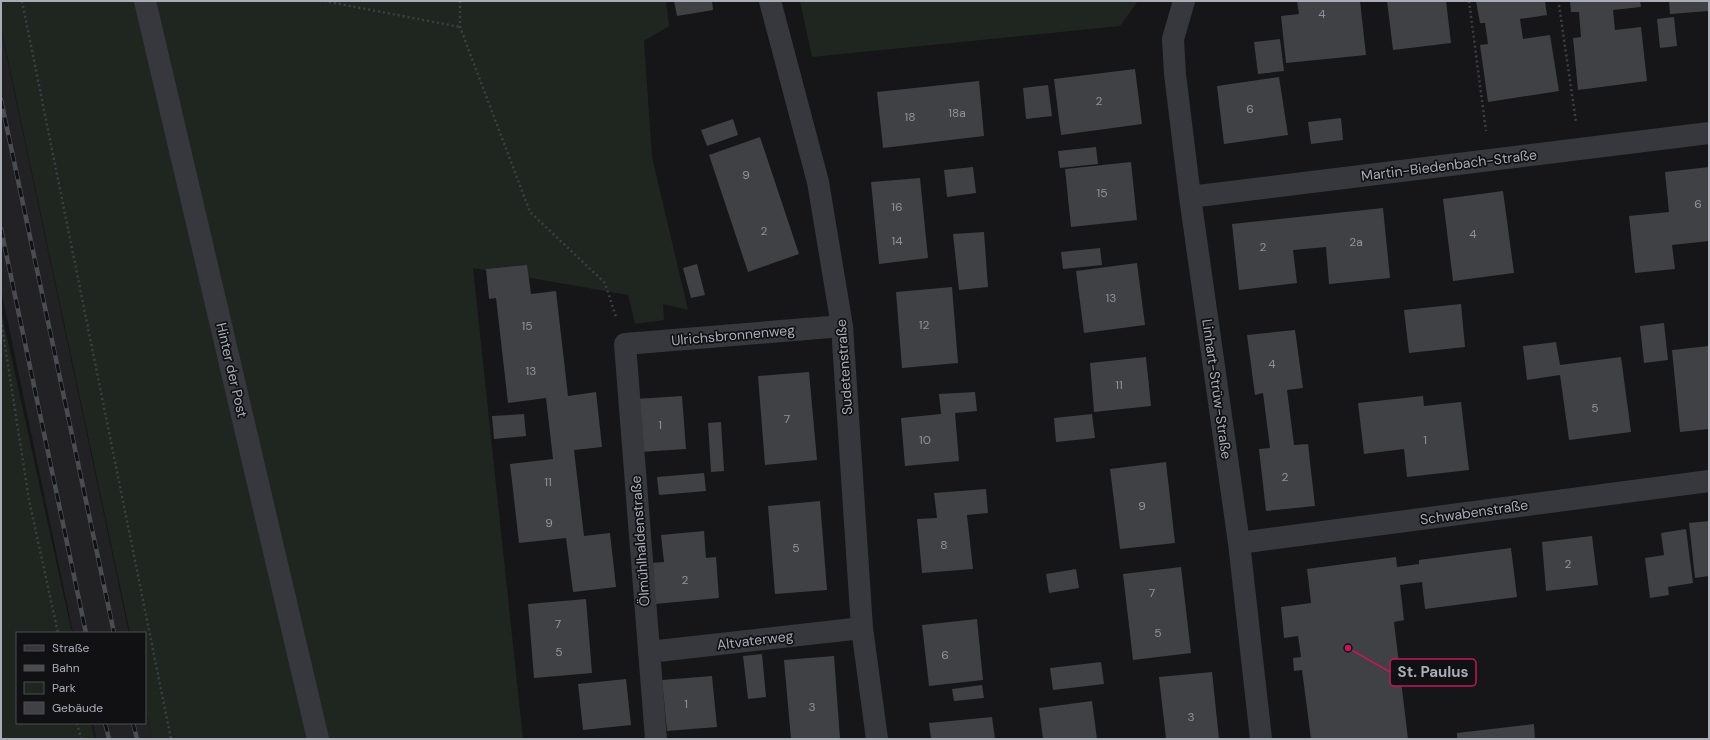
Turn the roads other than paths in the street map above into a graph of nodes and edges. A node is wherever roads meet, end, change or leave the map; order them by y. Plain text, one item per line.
1 (146, 1) edge
2 (770, 1) edge
3 (1184, 1) edge
4 (1709, 133) edge
5 (1190, 197) junction
6 (842, 326) junction
7 (625, 344) joint
8 (1709, 481) edge
9 (1239, 543) junction
10 (862, 628) junction
11 (649, 652) junction
12 (318, 739) edge
13 (656, 739) edge
14 (877, 739) edge
15 (1261, 739) edge

1 - 12 street, Hinter der Post
2 - 6 street, Sudetenstraße
3 - 5 street, Linhart-Strüw-Straße
4 - 5 street, Martin-Biedenbach-Straße
5 - 9 street, Linhart-Strüw-Straße
6 - 7 street, Ulrichsbronnenweg
6 - 10 street, Sudetenstraße
7 - 11 street, Ölmühlhaldenstraße
8 - 9 street, Schwabenstraße
9 - 15 street, Linhart-Strüw-Straße
10 - 11 street, Altvaterweg
10 - 14 street, Sudetenstraße
11 - 13 street, Ölmühlhaldenstraße

